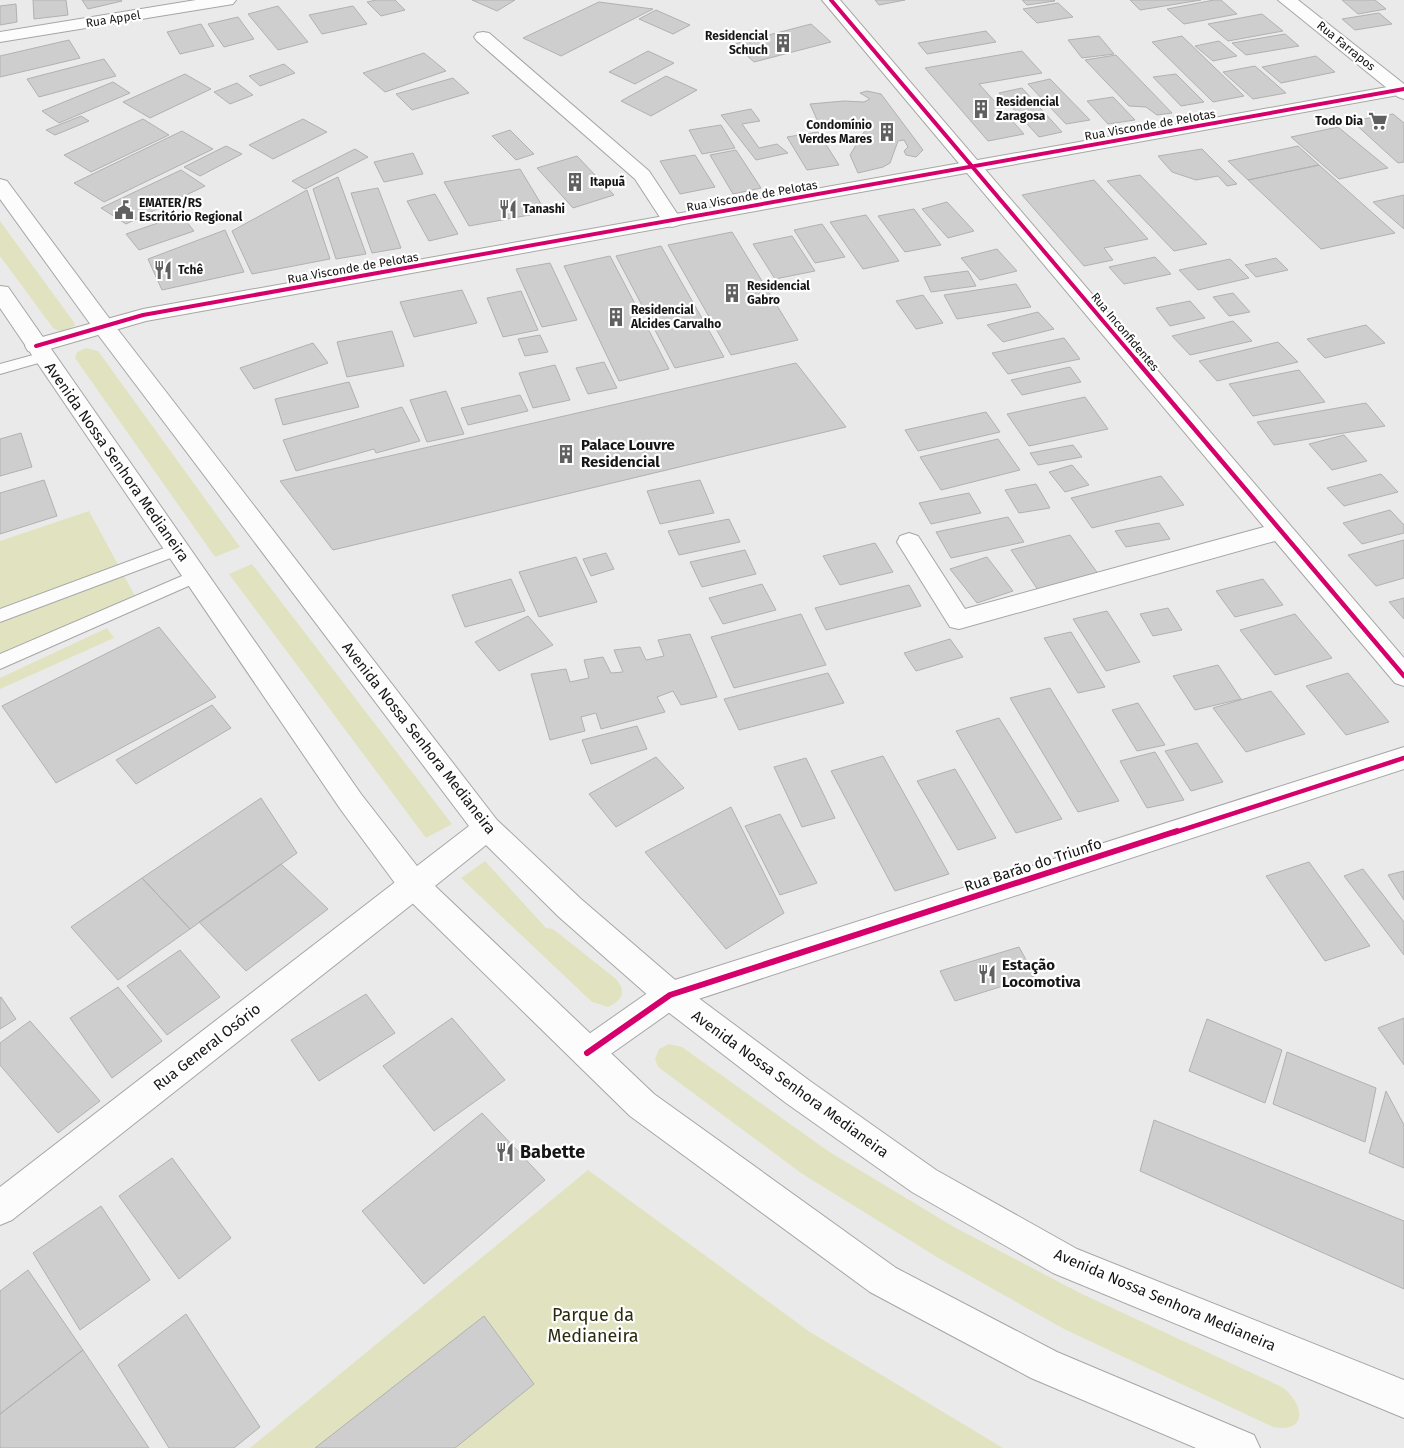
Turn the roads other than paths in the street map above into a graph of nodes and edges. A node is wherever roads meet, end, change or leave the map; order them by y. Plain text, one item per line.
1 (227, 0) edge
2 (831, 0) edge
3 (1288, 0) edge
4 (0, 37) edge
5 (483, 37) dead end
6 (1403, 91) edge
7 (973, 167) junction
8 (0, 185) edge
9 (672, 221) junction
10 (0, 292) edge
11 (104, 327) junction
12 (40, 352) junction
13 (0, 369) edge
14 (1280, 531) junction
15 (909, 542) dead end
16 (178, 549) junction
17 (196, 576) junction
18 (0, 616) edge
19 (0, 662) edge
20 (1404, 676) edge
21 (1404, 758) edge
22 (487, 828) junction
23 (414, 885) junction
24 (670, 995) junction
25 (587, 1053) junction
26 (0, 1208) edge
27 (1404, 1399) edge
28 (1241, 1448) edge

1 - 4 street, Rua Appel
2 - 7 street, Rua Inconfidentes
3 - 6 street, Rua Farrapos
5 - 9 street
6 - 7 street, Rua Visconde de Pelotas
7 - 9 street, Rua Visconde de Pelotas
7 - 14 street, Rua Inconfidentes
8 - 11 street, Avenida Nossa Senhora Medianeira
9 - 11 street, Rua Visconde de Pelotas
10 - 12 street, Avenida Nossa Senhora Medianeira
11 - 12 street, Rua Visconde de Pelotas
11 - 22 street, Avenida Nossa Senhora Medianeira
12 - 13 lane
12 - 16 street, Avenida Nossa Senhora Medianeira
14 - 15 street
14 - 20 street, Rua Inconfidentes
16 - 17 street, Avenida Nossa Senhora Medianeira
16 - 18 lane
17 - 19 lane
17 - 23 street, Avenida Nossa Senhora Medianeira
21 - 24 street, Rua Barão do Triunfo
22 - 23 street, Rua General Osório
22 - 24 street, Avenida Nossa Senhora Medianeira
23 - 25 street, Avenida Nossa Senhora Medianeira
23 - 26 street, Rua General Osório
24 - 25 street, Rua Barão do Triunfo
24 - 27 street, Avenida Nossa Senhora Medianeira
25 - 28 street, Avenida Nossa Senhora Medianeira

